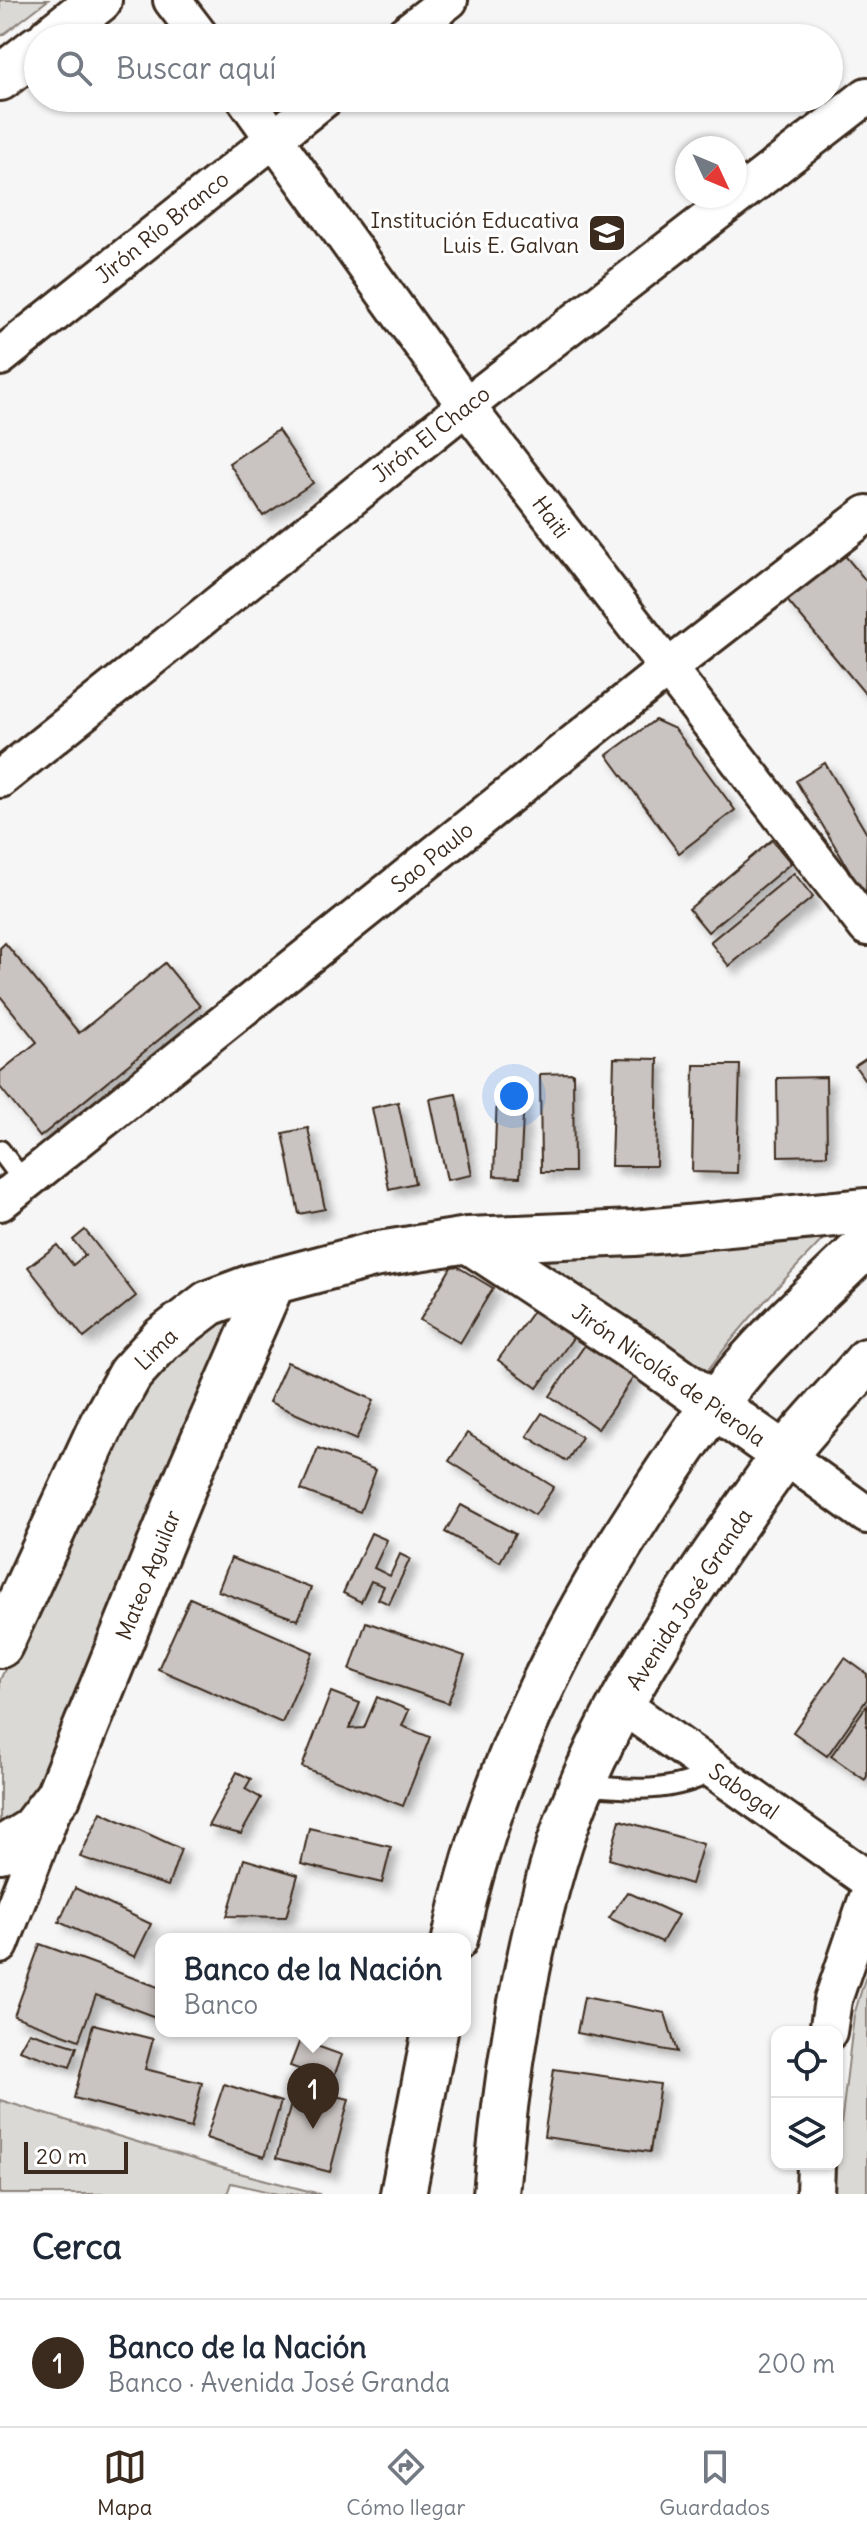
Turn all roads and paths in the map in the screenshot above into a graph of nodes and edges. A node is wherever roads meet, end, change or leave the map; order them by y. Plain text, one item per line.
1 (99, 0) edge
2 (172, 0) edge
3 (449, 0) edge
4 (69, 24) edge
5 (190, 24) edge
6 (418, 24) edge
7 (24, 59) edge
8 (0, 78) edge
9 (867, 96) edge
10 (256, 112) edge
11 (307, 112) edge
12 (275, 137) junction
13 (0, 357) edge
14 (466, 406) junction
15 (867, 514) edge
16 (667, 669) junction
17 (0, 779) edge
18 (867, 927) edge
19 (0, 1150) edge
20 (12, 1192) edge
21 (867, 1211) edge
22 (468, 1240) junction
23 (867, 1248) edge
24 (273, 1281) junction
25 (867, 1361) edge
26 (714, 1404) junction
27 (784, 1455) junction
28 (867, 1515) edge
29 (0, 1645) edge
30 (621, 1704) junction
31 (715, 1770) junction
32 (583, 1785) junction
33 (58, 1796) junction
34 (0, 1850) edge
35 (867, 1879) edge
36 (867, 1900) edge
37 (456, 1933) edge
38 (0, 1945) edge
39 (829, 2026) edge
40 (434, 2037) edge
41 (816, 2170) edge
42 (403, 2194) edge
43 (496, 2194) edge
44 (815, 2194) edge

1 - 4 main road
2 - 5 street
3 - 6 street
7 - 8 main road
9 - 14 street, Jirón El Chaco
10 - 12 street, Haiti
11 - 12 street, Jirón Río Branco
12 - 13 street, Jirón Río Branco
12 - 14 street, Haiti
14 - 16 street, Haiti
14 - 17 street, Jirón El Chaco
15 - 16 street, Sao Paulo
16 - 18 street, Haiti
16 - 20 street, Sao Paulo
19 - 20 lane
21 - 22 main road, Lima
22 - 24 main road, Lima
22 - 26 main road, Jirón Nicolás de Pierola
23 - 26 main road
24 - 29 main road, Lima
24 - 33 main road, Mateo Aguilar
25 - 27 main road, Avenida José Granda
26 - 27 main road, Jirón Nicolás de Pierola
26 - 37 main road
27 - 28 street, Jirón Nicolás de Pierola
27 - 30 main road, Avenida José Granda
30 - 31 street, Sabogal
30 - 32 main road, Avenida José Granda
31 - 32 lane
31 - 35 street, Sabogal
32 - 43 main road, Avenida José Granda
33 - 34 main road, Mateo Aguilar
33 - 38 street
36 - 39 street
40 - 42 main road
41 - 44 street

